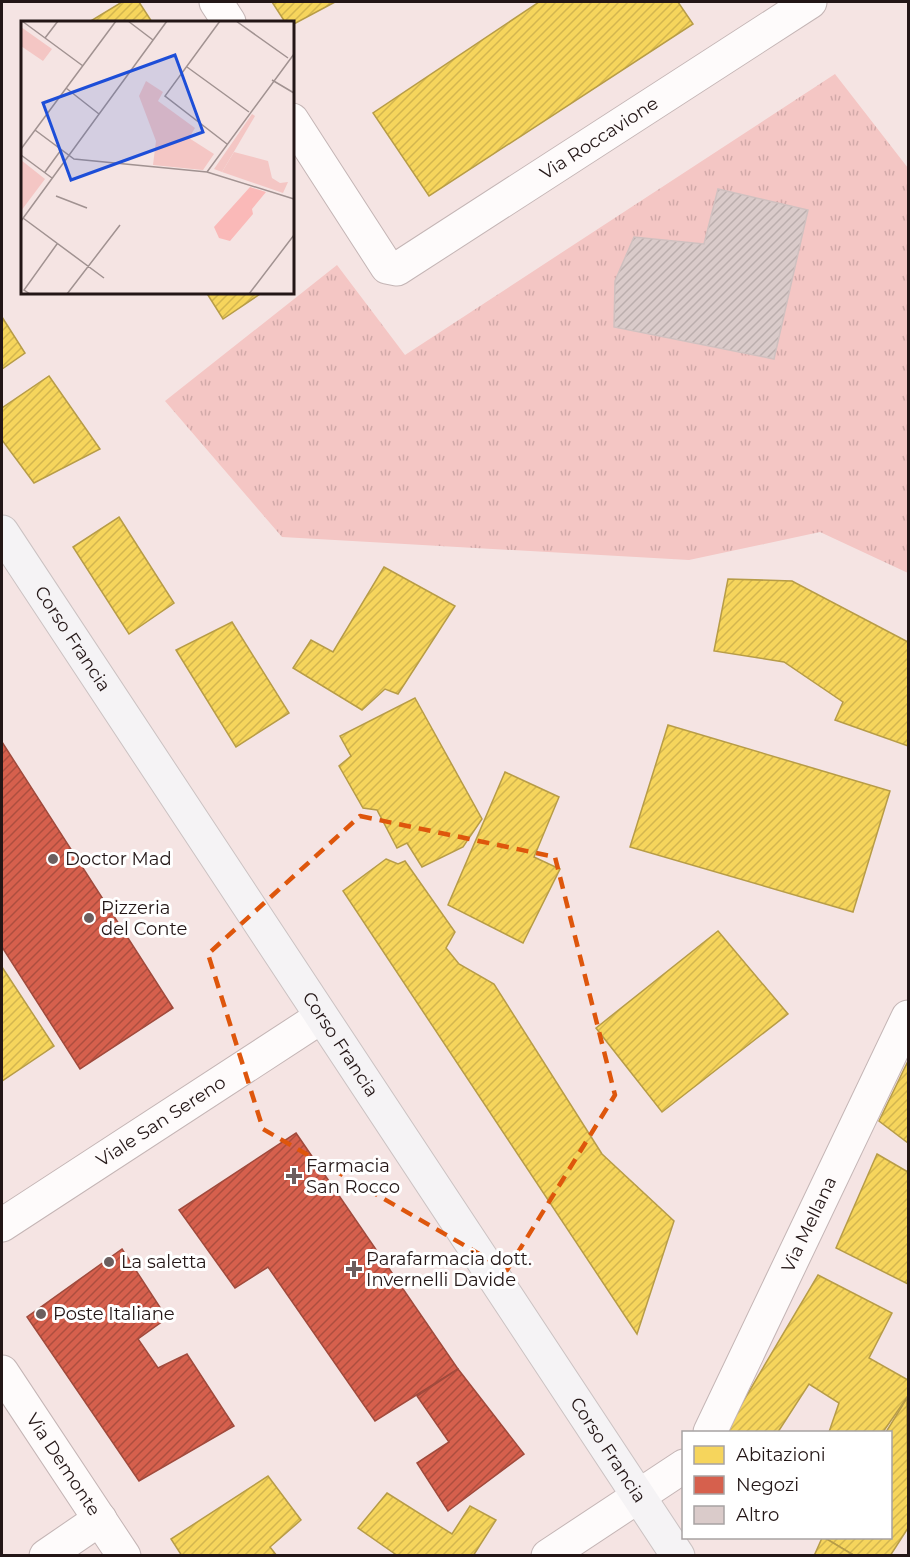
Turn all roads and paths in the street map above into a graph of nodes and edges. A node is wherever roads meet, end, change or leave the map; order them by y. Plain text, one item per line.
1 (216, 2) edge
2 (810, 2) edge
3 (228, 21) edge
4 (294, 123) edge
5 (2, 532) edge
6 (321, 1017) junction
7 (909, 1017) edge
8 (2, 1225) edge
9 (2, 1372) edge
10 (710, 1431) edge
11 (682, 1467) edge
12 (639, 1497) junction
13 (100, 1519) junction
14 (558, 1553) edge
15 (46, 1556) edge
16 (124, 1556) edge
17 (678, 1556) edge

1 - 3 street
2 - 4 street, Via Roccavione
5 - 6 main road, Corso Francia
6 - 8 street, Viale San Sereno
6 - 12 main road, Corso Francia
7 - 10 street, Via Mellana
9 - 13 street, Via Demonte
11 - 12 street
12 - 14 street
12 - 17 main road, Corso Francia
13 - 15 street
13 - 16 street, Via Demonte

